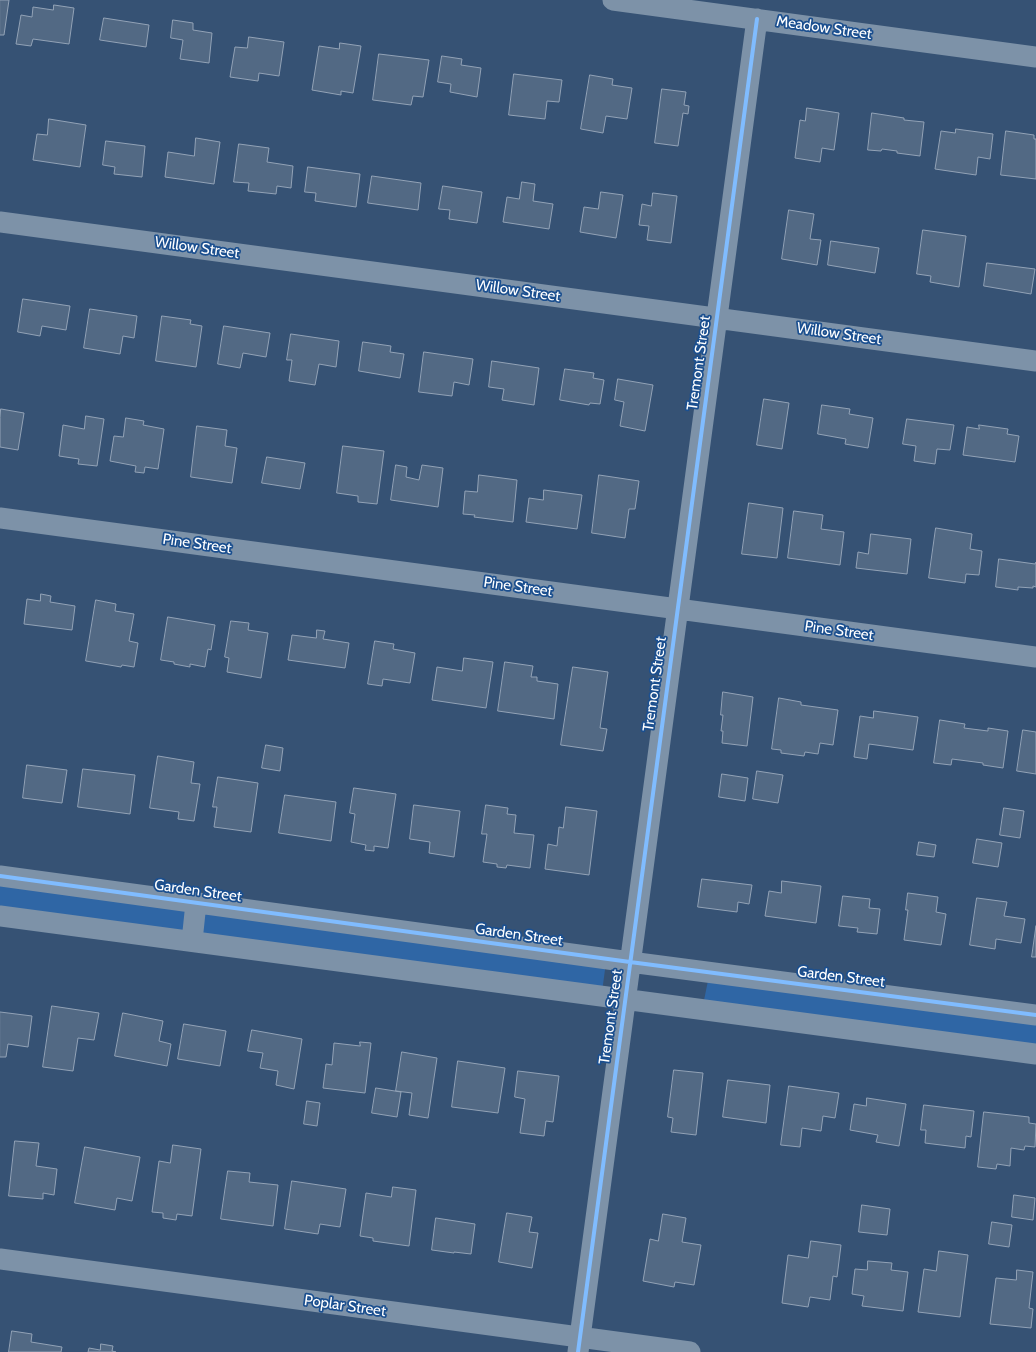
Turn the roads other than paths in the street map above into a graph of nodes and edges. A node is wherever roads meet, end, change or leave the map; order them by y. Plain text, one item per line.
1 (613, 0) edge
2 (757, 19) junction
3 (1036, 56) edge
4 (0, 222) edge
5 (717, 318) junction
6 (1036, 361) edge
7 (0, 518) edge
8 (678, 609) junction
9 (1036, 657) edge
10 (0, 876) edge
11 (196, 903) junction
12 (0, 916) edge
13 (192, 941) junction
14 (630, 962) junction
15 (625, 999) junction
16 (1036, 1015) edge
17 (1036, 1054) edge
18 (0, 1259) edge
19 (579, 1345) edge
20 (690, 1352) edge

1 - 2 street, Meadow Street
2 - 3 street, Meadow Street
2 - 5 street, Tremont Street
4 - 5 street, Willow Street
5 - 6 street, Willow Street
5 - 8 street, Tremont Street
7 - 8 street, Pine Street
8 - 9 street, Pine Street
8 - 14 street, Tremont Street
10 - 11 street, Garden Street
11 - 13 street
11 - 14 street, Garden Street
12 - 13 street
13 - 15 street
14 - 15 street, Tremont Street
14 - 16 street, Garden Street
15 - 17 street
15 - 19 street, Tremont Street
18 - 19 street, Poplar Street
19 - 20 street, Poplar Street

